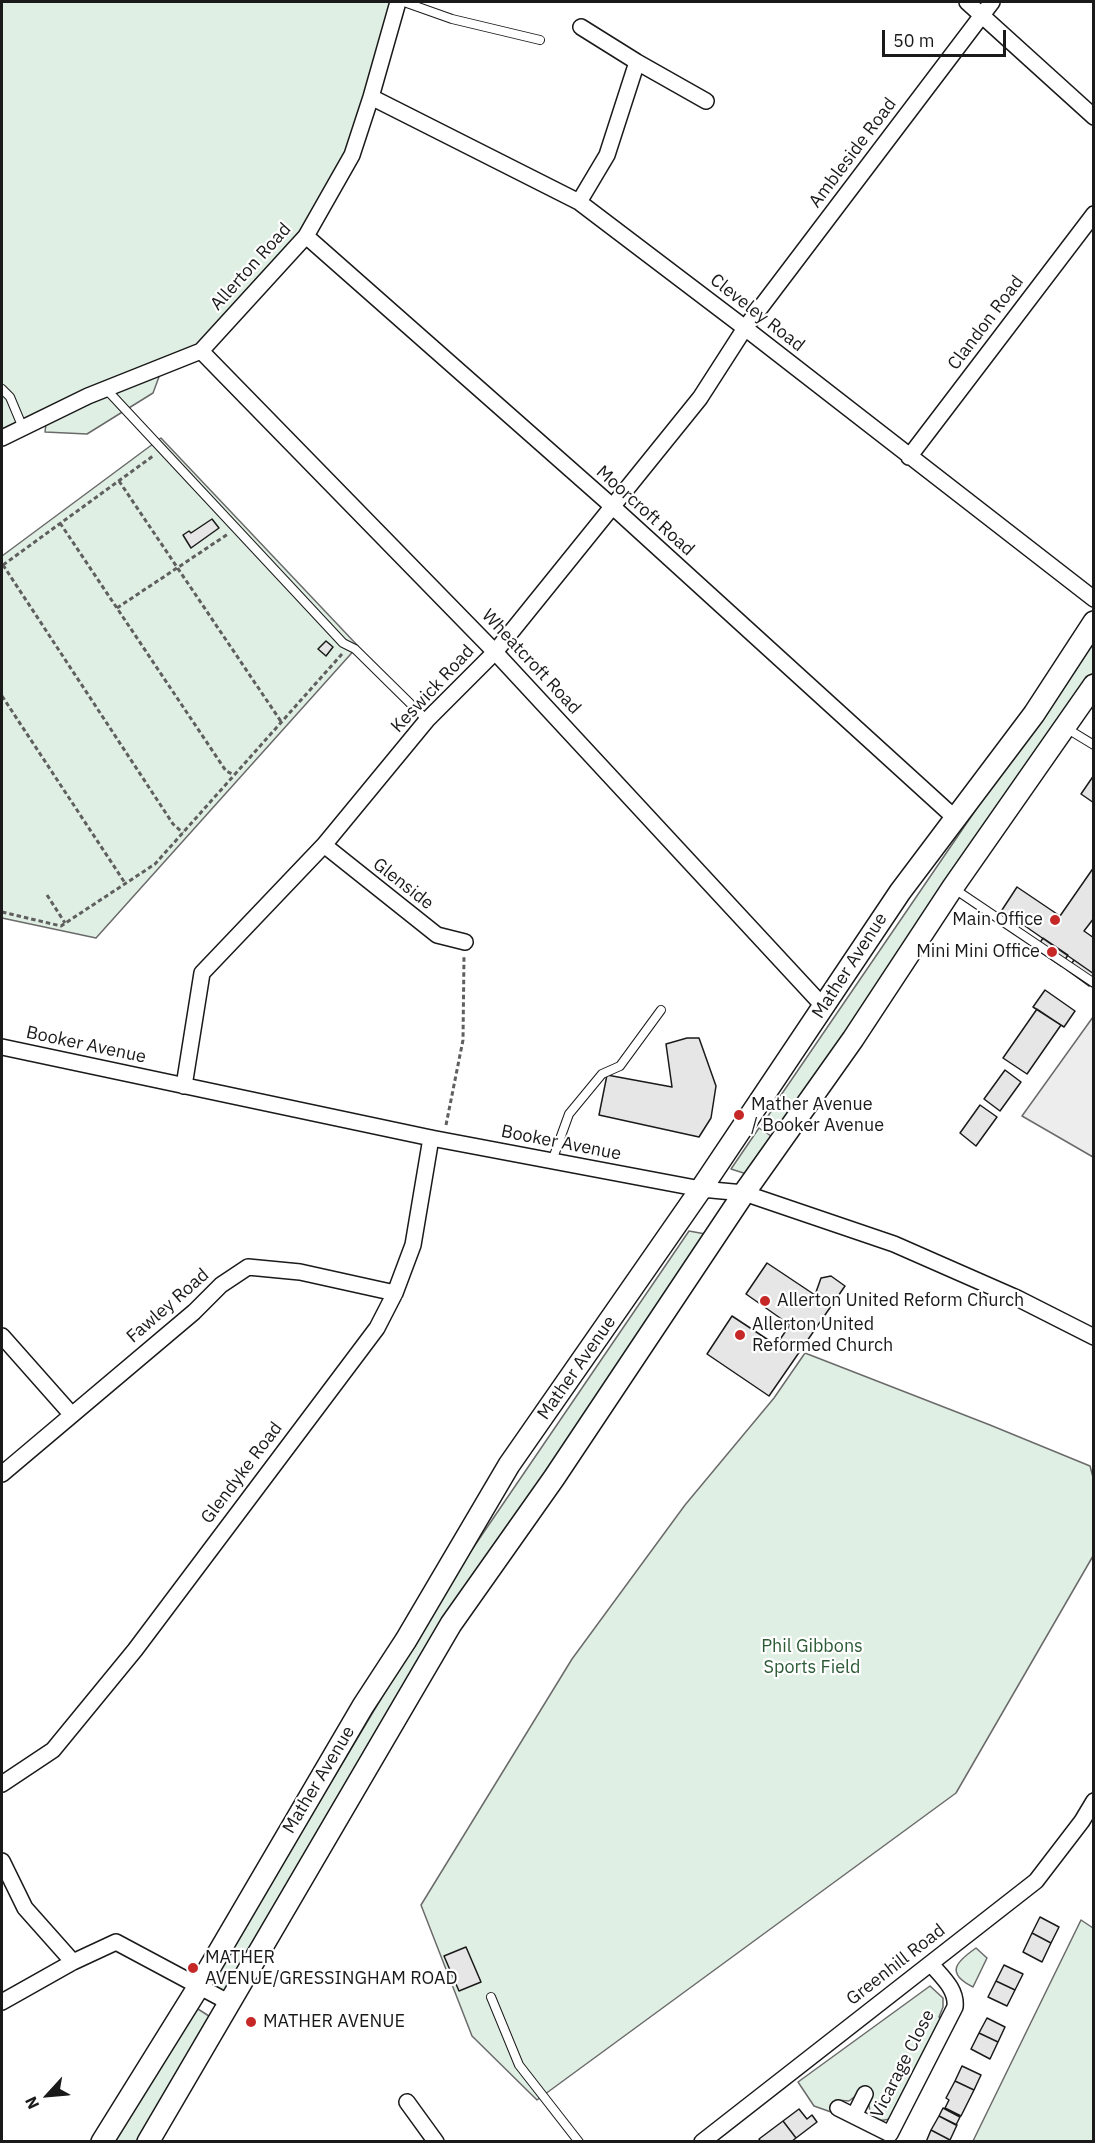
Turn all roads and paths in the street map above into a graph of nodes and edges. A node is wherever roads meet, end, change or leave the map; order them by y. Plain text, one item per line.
1 (398, 2) edge
2 (404, 2) edge
3 (967, 2) edge
4 (987, 8) edge
5 (582, 27) dead end
6 (540, 40) dead end
7 (637, 62) junction
8 (371, 96) junction
9 (706, 101) dead end
10 (1094, 117) edge
11 (579, 202) junction
12 (1094, 214) edge
13 (306, 236) junction
14 (745, 328) junction
15 (201, 351) junction
16 (2, 389) edge
17 (106, 389) junction
18 (23, 428) junction
19 (2, 438) edge
20 (161, 450) junction
21 (909, 457) junction
22 (118, 480) junction
23 (612, 506) junction
24 (60, 523) junction
25 (236, 528) junction
26 (2, 565) edge
27 (177, 567) junction
28 (1094, 598) edge
29 (117, 608) junction
30 (1094, 622) edge
31 (349, 646) junction
32 (495, 652) junction
33 (1094, 685) edge
34 (2, 696) edge
35 (427, 720) junction
36 (282, 723) junction
37 (1065, 727) junction
38 (1094, 745) edge
39 (235, 776) junction
40 (955, 818) junction
41 (183, 833) junction
42 (324, 845) junction
43 (125, 883) junction
44 (953, 887) junction
45 (47, 895) dead end
46 (2, 912) edge
47 (64, 923) junction
48 (465, 942) joint
49 (1094, 983) edge
50 (824, 1007) junction
51 (661, 1010) dead end
52 (2, 1047) edge
53 (184, 1086) junction
54 (437, 1139) junction
55 (552, 1161) junction
56 (701, 1190) junction
57 (744, 1193) junction
58 (395, 1293) junction
59 (2, 1336) edge
60 (1094, 1337) edge
61 (72, 1415) junction
62 (2, 1474) edge
63 (2, 1784) edge
64 (1094, 1801) edge
65 (1088, 1825) edge
66 (2, 1861) edge
67 (74, 1962) junction
68 (931, 1964) junction
69 (199, 1986) junction
70 (491, 1997) dead end
71 (2, 2002) edge
72 (230, 2002) junction
73 (865, 2094) dead end
74 (407, 2102) dead end
75 (838, 2108) dead end
76 (854, 2116) junction
77 (102, 2142) edge
78 (148, 2142) edge
79 (436, 2142) edge
80 (579, 2142) edge
81 (702, 2142) edge

1 - 8 street, Allerton Road
2 - 6 lane
3 - 4 street
4 - 10 street
4 - 14 street, Ambleside Road
5 - 7 street
7 - 9 street
7 - 11 street
8 - 11 street, Cleveley Road
8 - 13 street, Allerton Road
11 - 14 street, Cleveley Road
12 - 21 street, Clandon Road
13 - 15 street, Allerton Road
13 - 23 street, Moorcroft Road
14 - 21 street, Cleveley Road
14 - 23 street, Keswick Road
15 - 17 street, Allerton Road
15 - 32 street, Wheatcroft Road
16 - 18 lane
17 - 18 street, Allerton Road
17 - 20 lane
18 - 19 street, Allerton Road
20 - 22 path
20 - 25 lane
21 - 28 street, Cleveley Road
22 - 24 path
22 - 27 path
23 - 32 street, Keswick Road
23 - 40 street, Moorcroft Road
24 - 26 path
24 - 29 path
25 - 27 path
25 - 31 lane
26 - 41 path
27 - 29 path
27 - 36 path
29 - 39 path
30 - 40 main road, Mather Avenue
31 - 35 lane
31 - 36 path
32 - 35 street, Keswick Road
32 - 50 street, Wheatcroft Road
33 - 37 main road, Mather Avenue
34 - 43 path
35 - 42 street, Keswick Road
36 - 39 path
37 - 38 lane
37 - 44 main road, Mather Avenue
39 - 41 path
40 - 50 main road, Mather Avenue
41 - 43 path
42 - 48 street, Glenside
42 - 53 street, Keswick Road
43 - 47 path
44 - 49 lane
44 - 57 main road, Mather Avenue
45 - 47 path
46 - 47 path
48 - 54 path
50 - 56 main road, Mather Avenue
51 - 55 lane
52 - 53 street, Booker Avenue
53 - 54 street, Booker Avenue
54 - 55 street, Booker Avenue
54 - 58 street, Glendyke Road
55 - 56 street, Booker Avenue
56 - 57 street, Booker Avenue
56 - 69 main road, Mather Avenue
57 - 60 street, Booker Avenue
57 - 72 main road, Mather Avenue
58 - 61 street, Fawley Road
58 - 63 street, Glendyke Road
59 - 61 street
61 - 62 street, Fawley Road
64 - 65 street, Greenhill Road
65 - 68 street, Greenhill Road
66 - 67 street
67 - 69 street
67 - 71 street
68 - 76 street, Vicarage Close
68 - 81 street, Greenhill Road
69 - 72 street
69 - 77 main road, Mather Avenue
70 - 80 lane
72 - 78 main road, Mather Avenue
73 - 76 street
74 - 79 street
75 - 76 street, Vicarage Close

